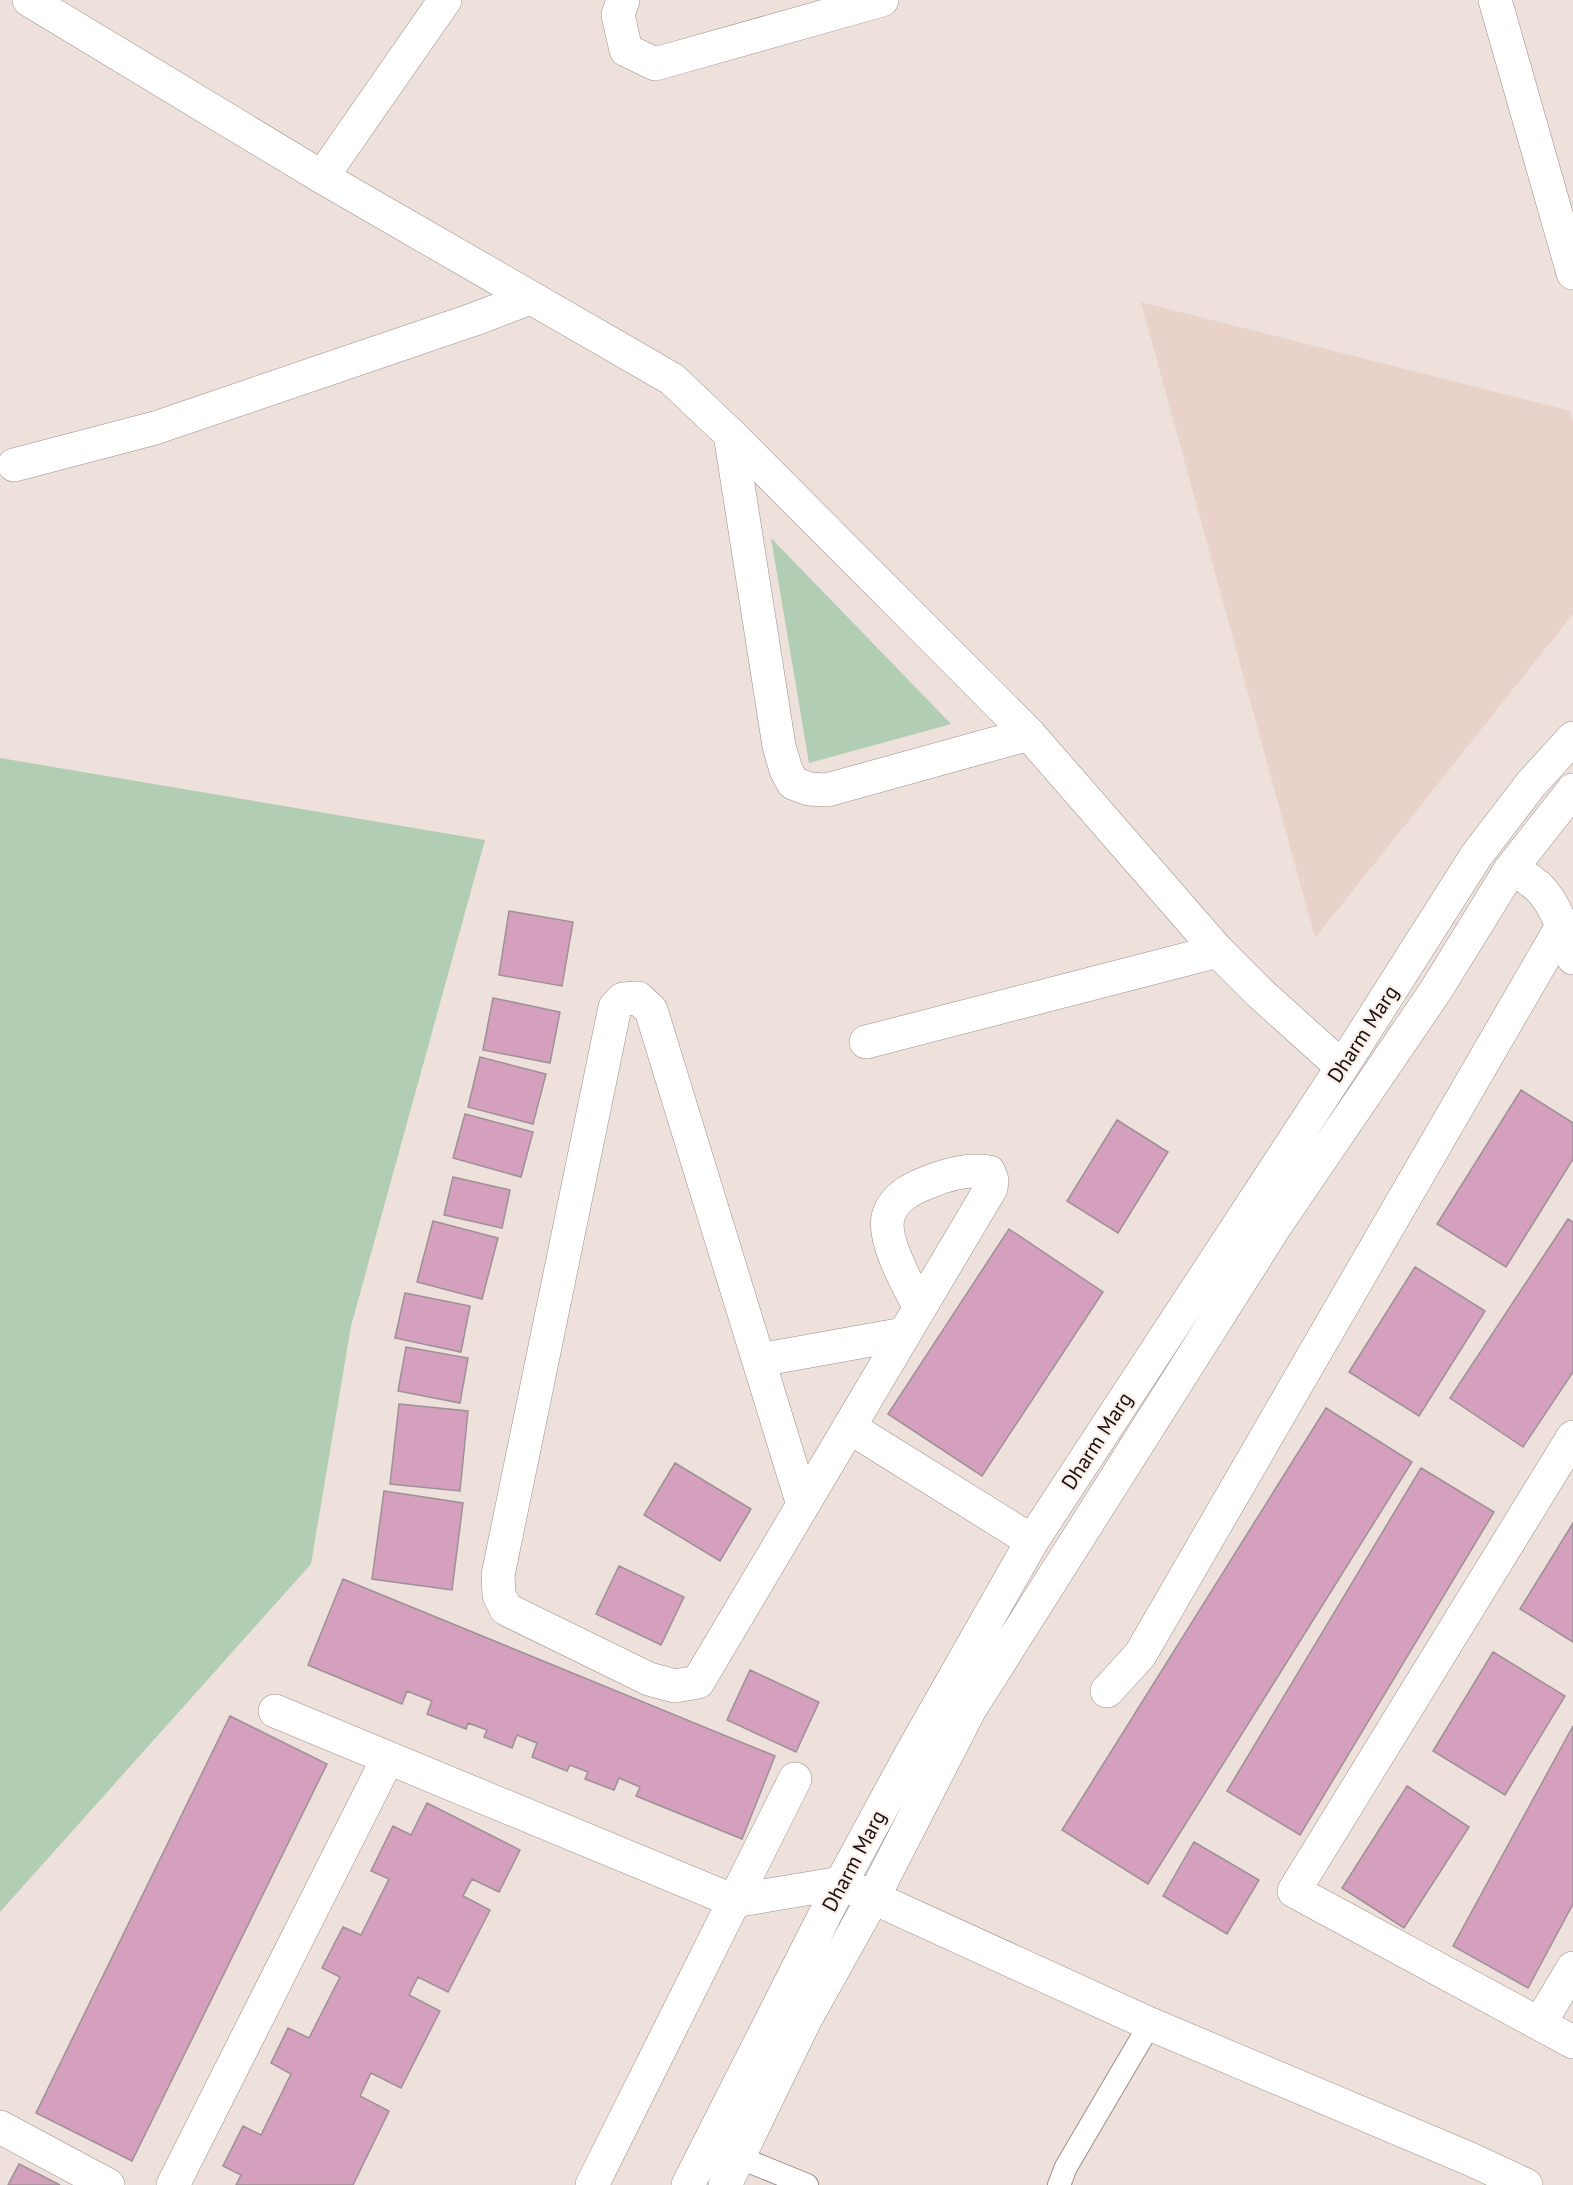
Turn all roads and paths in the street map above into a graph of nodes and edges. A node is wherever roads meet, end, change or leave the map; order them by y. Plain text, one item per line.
1 (29, 0) edge
2 (445, 0) edge
3 (623, 0) edge
4 (882, 0) edge
5 (1495, 0) edge
6 (1518, 0) edge
7 (322, 177) junction
8 (1573, 189) edge
9 (1573, 273) edge
10 (530, 298) junction
11 (730, 434) junction
12 (14, 465) dead end
13 (1029, 734) junction
14 (1573, 738) edge
15 (1573, 790) edge
16 (1510, 870) junction
17 (1562, 926) junction
18 (1218, 951) junction
19 (1573, 958) edge
20 (866, 1042) dead end
21 (1342, 1067) junction
22 (760, 1360) junction
23 (849, 1427) junction
24 (1573, 1437) edge
25 (803, 1505) junction
26 (1032, 1541) junction
27 (1107, 1691) dead end
28 (275, 1711) dead end
29 (388, 1758) junction
30 (795, 1779) dead end
31 (841, 1884) junction
32 (873, 1898) junction
33 (734, 1901) junction
34 (1573, 1968) edge
35 (1540, 2023) junction
36 (1150, 2024) junction
37 (1573, 2042) edge
38 (0, 2127) edge
39 (732, 2171) edge
40 (108, 2185) edge
41 (173, 2185) edge
42 (592, 2185) edge
43 (688, 2185) edge
44 (807, 2185) edge
45 (1059, 2185) edge
46 (1526, 2185) edge

1 - 7 street
2 - 7 street
3 - 4 street
5 - 9 street
6 - 8 street
7 - 10 street
10 - 11 street
10 - 12 street
11 - 13 street
11 - 13 street
13 - 18 street
14 - 21 street, Dharm Marg
15 - 16 street, Dharm Marg
16 - 17 street
16 - 32 street, Dharm Marg
17 - 19 street
17 - 27 street
18 - 20 street
18 - 21 street
21 - 26 street, Dharm Marg
22 - 23 street
22 - 25 street
22 - 25 street
23 - 25 street
23 - 26 street
24 - 35 street
26 - 31 street, Dharm Marg
28 - 29 street
29 - 33 street
29 - 41 street
30 - 33 street
31 - 32 street
31 - 33 street
31 - 43 street, Dharm Marg
32 - 36 street
32 - 39 street, Dharm Marg
33 - 42 street
34 - 35 street
35 - 37 street
36 - 45 lane
36 - 46 street
38 - 40 street
39 - 44 lane

